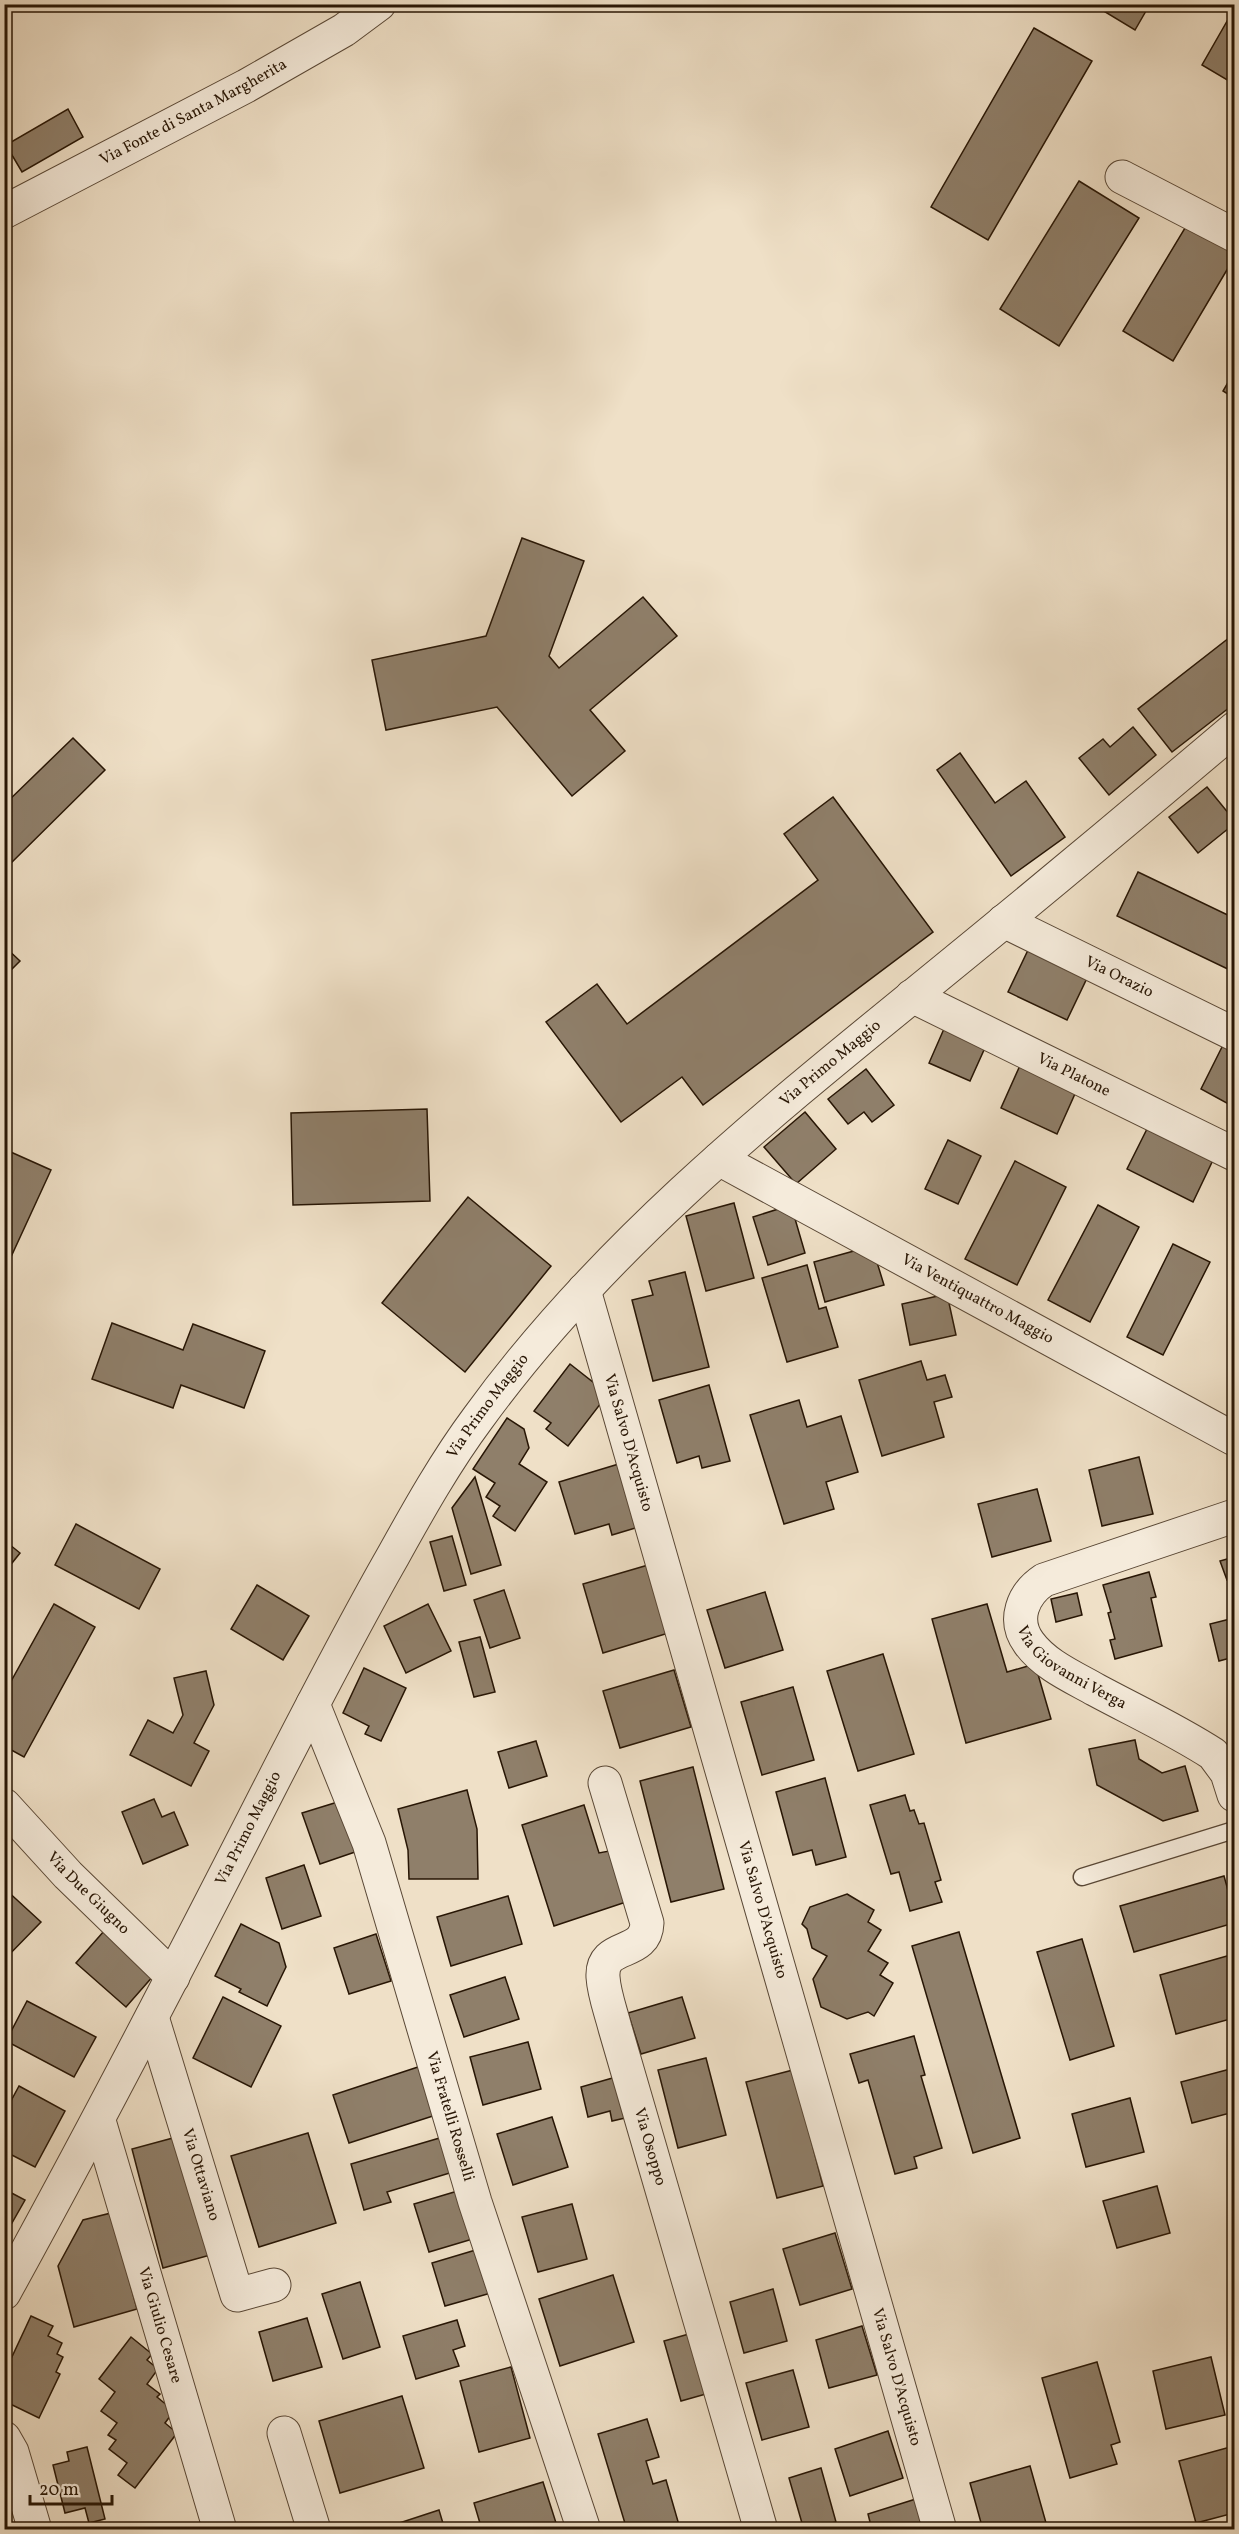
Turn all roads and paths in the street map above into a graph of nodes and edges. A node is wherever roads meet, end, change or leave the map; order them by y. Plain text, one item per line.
1 (379, 4) edge
2 (1122, 177) dead end
3 (4, 212) edge
4 (1234, 235) edge
5 (1234, 729) edge
6 (1004, 921) junction
7 (912, 996) junction
8 (1234, 1034) edge
9 (1234, 1154) edge
10 (719, 1159) junction
11 (584, 1290) junction
12 (1234, 1439) edge
13 (1234, 1516) edge
14 (313, 1704) junction
15 (605, 1783) dead end
16 (1234, 1796) edge
17 (4, 1805) edge
18 (1234, 1830) edge
19 (1082, 1877) dead end
20 (173, 1977) junction
21 (152, 2017) junction
22 (99, 2121) junction
23 (274, 2285) dead end
24 (4, 2293) edge
25 (284, 2433) dead end
26 (4, 2438) edge
27 (35, 2529) edge
28 (220, 2529) edge
29 (314, 2529) edge
30 (584, 2529) edge
31 (761, 2529) edge
32 (940, 2529) edge

1 - 3 street, Via Fonte di Santa Margherita
2 - 4 street
5 - 6 street, Via Primo Maggio
6 - 7 street, Via Primo Maggio
6 - 8 street, Via Orazio
7 - 9 street, Via Platone
7 - 10 street, Via Primo Maggio
10 - 11 street, Via Primo Maggio
10 - 12 street, Via Ventiquattro Maggio
11 - 14 street, Via Primo Maggio
11 - 32 street, Via Salvo D'Acquisto
13 - 16 street, Via Giovanni Verga
14 - 20 street, Via Primo Maggio
14 - 30 street, Via Fratelli Rosselli
15 - 31 street, Via Osoppo
17 - 20 street, Via Due Giugno
18 - 19 lane
20 - 21 street, Via Primo Maggio
21 - 22 street, Via Primo Maggio
21 - 23 street, Via Ottaviano
22 - 24 street, Via Primo Maggio
22 - 28 street, Via Giulio Cesare
25 - 29 street
26 - 27 street

